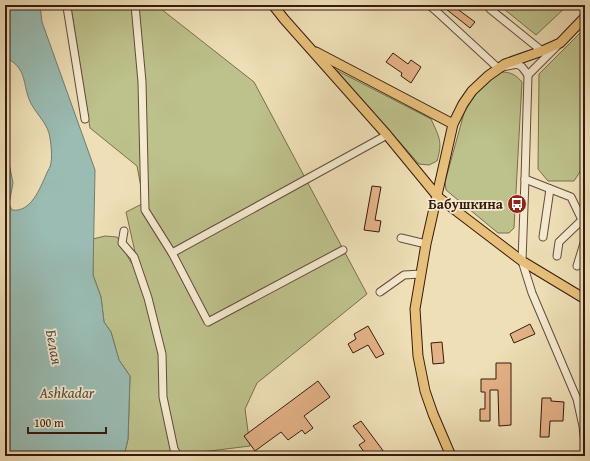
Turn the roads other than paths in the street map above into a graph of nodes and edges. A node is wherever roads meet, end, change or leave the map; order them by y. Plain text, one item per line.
1 (69, 5) edge
2 (136, 5) edge
3 (273, 5) edge
4 (429, 5) edge
5 (488, 5) edge
6 (585, 17) edge
7 (560, 43) junction
8 (311, 49) junction
9 (542, 51) junction
10 (498, 68) junction
11 (528, 75) junction
12 (85, 119) dead end
13 (453, 124) junction
14 (387, 135) junction
15 (526, 179) junction
16 (550, 188) junction
17 (438, 197) junction
18 (584, 223) edge
19 (124, 231) dead end
20 (543, 237) dead end
21 (401, 238) dead end
22 (585, 240) edge
23 (426, 244) junction
24 (343, 250) dead end
25 (172, 253) junction
26 (557, 256) dead end
27 (522, 261) junction
28 (577, 266) dead end
29 (421, 274) junction
30 (380, 292) dead end
31 (585, 298) edge
32 (585, 445) edge
33 (178, 456) edge
34 (451, 456) edge

1 - 12 street
2 - 25 street
3 - 8 main road
4 - 10 street
5 - 9 street
6 - 7 main road
7 - 9 main road
7 - 11 street
8 - 13 main road
8 - 14 main road
9 - 10 main road
10 - 11 street
10 - 13 main road
11 - 15 street
13 - 17 main road
14 - 17 main road
14 - 25 street
15 - 16 street
15 - 27 street
16 - 18 street
16 - 20 street
17 - 23 main road
17 - 27 main road
18 - 26 street
19 - 33 street
21 - 23 street
22 - 28 street
23 - 29 main road
24 - 25 street
27 - 31 main road
27 - 32 street
29 - 30 street
29 - 34 main road

